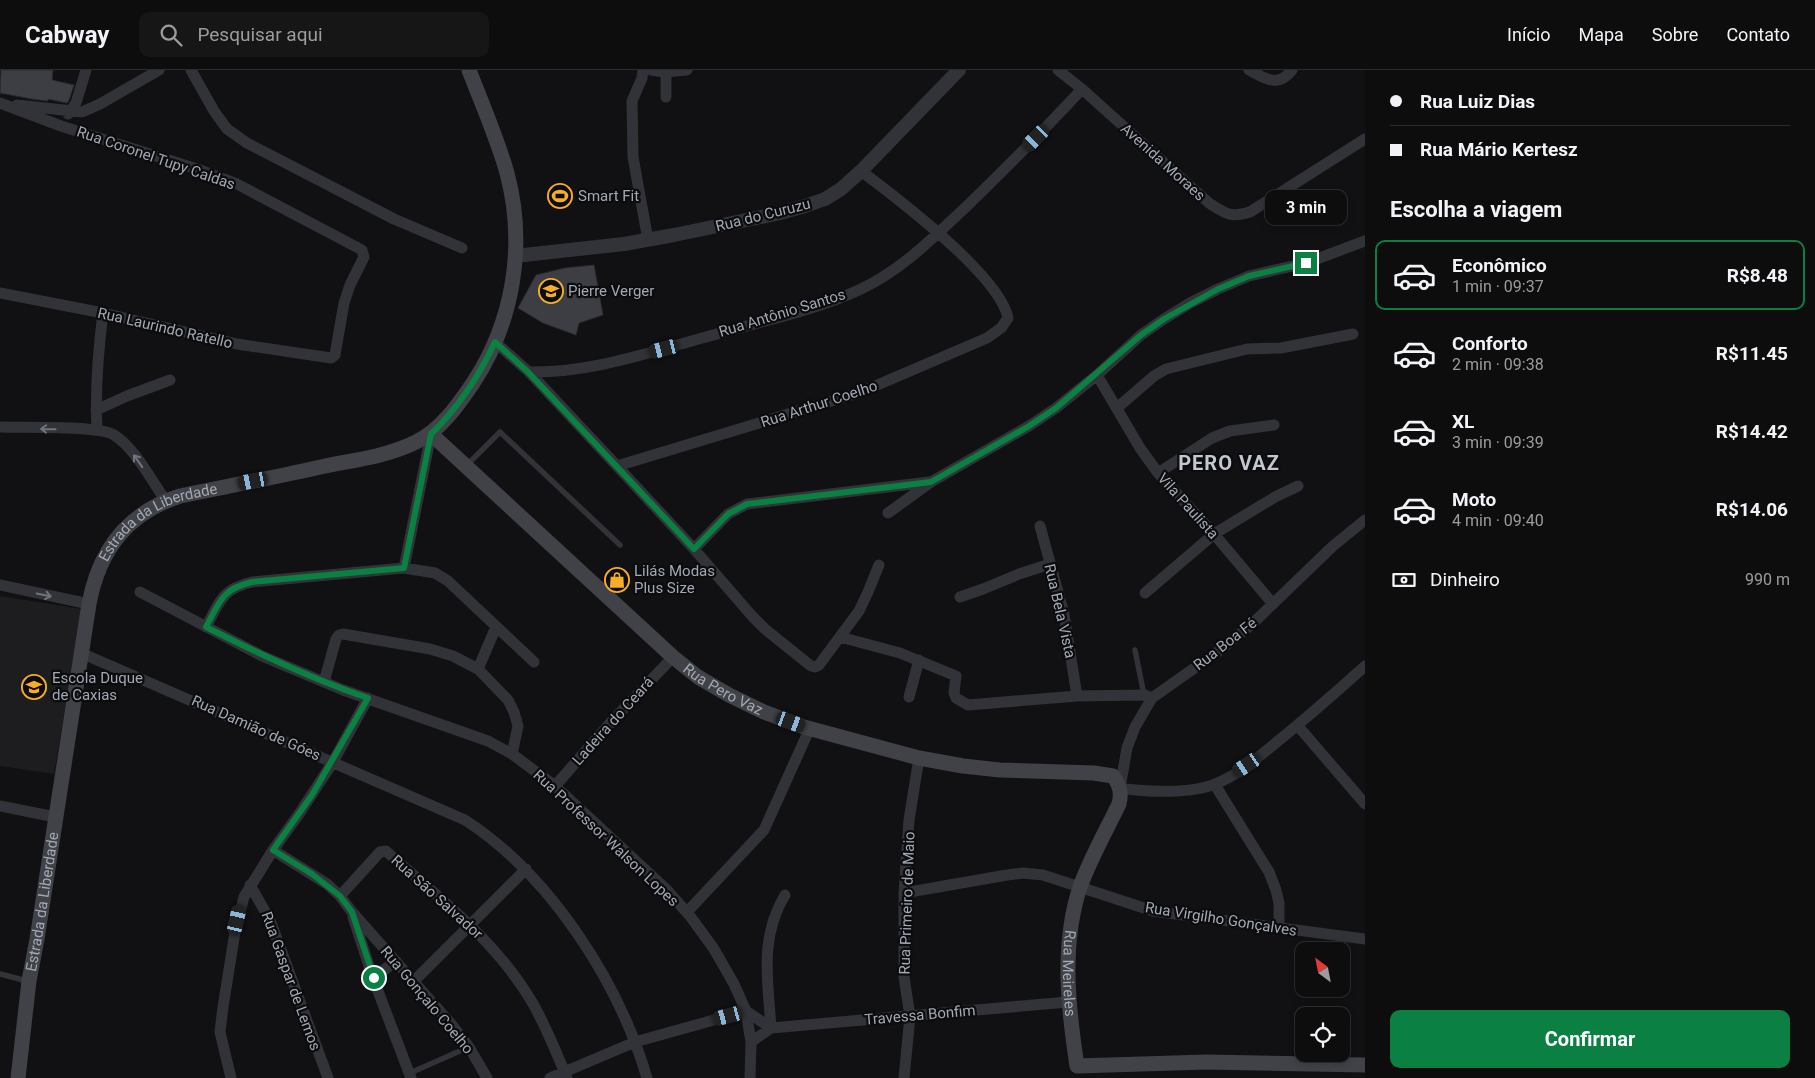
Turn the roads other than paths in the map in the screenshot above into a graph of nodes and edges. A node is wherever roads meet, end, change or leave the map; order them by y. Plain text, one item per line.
1 (86, 70) edge
2 (159, 70) edge
3 (191, 70) edge
4 (469, 70) edge
5 (651, 70) edge
6 (687, 70) edge
7 (959, 70) edge
8 (1058, 70) edge
9 (1249, 70) edge
10 (1292, 70) edge
11 (665, 71) edge
12 (642, 74) edge
13 (1082, 89) junction
14 (666, 98) dead end
15 (1, 104) edge
16 (70, 111) junction
17 (60, 126) junction
18 (1365, 139) edge
19 (861, 171) junction
20 (938, 233) junction
21 (648, 240) junction
22 (1365, 241) edge
23 (462, 248) dead end
24 (515, 256) junction
25 (0, 293) edge
26 (103, 313) junction
27 (1353, 334) dead end
28 (495, 342) junction
29 (331, 358) joint
30 (528, 372) junction
31 (1096, 375) junction
32 (170, 380) dead end
33 (1117, 408) junction
34 (96, 410) junction
35 (1274, 425) dead end
36 (0, 428) edge
37 (97, 429) junction
38 (431, 434) junction
39 (466, 466) junction
40 (617, 466) junction
41 (1158, 473) junction
42 (931, 482) junction
43 (1298, 486) dead end
44 (166, 501) junction
45 (888, 513) dead end
46 (1365, 520) edge
47 (1040, 526) dead end
48 (1214, 534) junction
49 (620, 545) dead end
50 (694, 549) junction
51 (1050, 564) junction
52 (879, 565) dead end
53 (404, 568) junction
54 (0, 585) edge
55 (140, 592) dead end
56 (1144, 593) dead end
57 (960, 597) dead end
58 (88, 604) junction
59 (1274, 604) junction
60 (206, 627) junction
61 (496, 627) junction
62 (840, 637) junction
63 (1135, 650) dead end
64 (81, 653) junction
65 (673, 657) junction
66 (919, 660) junction
67 (534, 662) dead end
68 (1365, 666) edge
69 (478, 669) junction
70 (324, 682) junction
71 (1077, 696) junction
72 (1148, 696) junction
73 (909, 697) dead end
74 (368, 698) junction
75 (1298, 726) junction
76 (810, 728) junction
77 (512, 754) junction
78 (920, 758) junction
79 (333, 762) junction
80 (1214, 784) junction
81 (555, 786) junction
82 (1120, 788) junction
83 (1363, 798) edge
84 (0, 806) edge
85 (55, 817) junction
86 (273, 850) junction
87 (526, 869) junction
88 (250, 885) junction
89 (1080, 887) junction
90 (904, 893) junction
91 (785, 895) dead end
92 (340, 896) junction
93 (352, 912) junction
94 (687, 912) junction
95 (470, 924) junction
96 (1279, 928) junction
97 (1365, 939) edge
98 (396, 961) junction
99 (0, 974) edge
100 (374, 978) junction
101 (29, 981) junction
102 (414, 981) junction
103 (1068, 1002) junction
104 (746, 1011) junction
105 (910, 1016) junction
106 (771, 1028) junction
107 (635, 1042) junction
108 (751, 1042) junction
109 (469, 1047) junction
110 (1365, 1065) edge
111 (1078, 1072) edge
112 (565, 1074) edge
113 (410, 1076) edge
114 (18, 1078) edge
115 (230, 1078) edge
116 (328, 1078) edge
117 (487, 1078) edge
118 (550, 1078) edge
119 (647, 1078) edge
120 (750, 1078) edge
121 (904, 1078) edge

1 - 16 street
2 - 16 street
3 - 23 street
4 - 24 main road, Estrada da Liberdade
5 - 11 street
6 - 11 street
7 - 19 street, Rua do Curuzu
8 - 13 street, Avenida Moraes
9 - 10 street
11 - 14 street
12 - 21 street
13 - 18 street, Avenida Moraes
13 - 20 street, Rua Antônio Santos
15 - 16 street
15 - 17 street, Rua Coronel Tupy Caldas
16 - 17 street
17 - 29 street, Rua Coronel Tupy Caldas
19 - 20 street
19 - 21 street, Rua do Curuzu
20 - 30 street, Rua Antônio Santos
20 - 40 street, Rua Arthur Coelho
21 - 24 street, Rua do Curuzu
22 - 31 street
24 - 28 main road, Estrada da Liberdade
25 - 26 street, Rua Laurindo Ratello
26 - 29 street, Rua Laurindo Ratello
26 - 34 street
27 - 33 street
28 - 30 street
28 - 38 main road, Estrada da Liberdade
30 - 40 street
31 - 33 street, Vila Paulista
31 - 42 street
32 - 34 street
33 - 41 street, Vila Paulista
34 - 37 street
35 - 41 street
37 -> 36 street
44 -> 37 street
38 - 39 main road, Rua Pero Vaz
38 - 44 main road, Estrada da Liberdade
38 - 53 street
39 - 49 lane
39 - 65 main road, Rua Pero Vaz
40 - 50 street
41 - 48 street, Vila Paulista
42 - 45 street
42 - 50 street
43 - 48 street
44 - 58 main road, Estrada da Liberdade
46 - 59 street, Rua Boa Fé
47 - 51 street, Rua Bela Vista
48 - 56 street
48 - 59 street, Vila Paulista
50 - 62 street
51 - 57 street
51 - 71 street, Rua Bela Vista
52 - 62 street
53 - 60 street
53 - 61 street
54 -> 58 street
55 - 60 street, Rua Professor Walson Lopes
58 - 64 main road, Estrada da Liberdade
59 - 72 street, Rua Boa Fé
60 - 70 street, Rua Professor Walson Lopes
61 - 67 street
61 - 69 street
62 - 66 street
63 - 72 lane
64 - 79 street, Rua Damião de Góes
64 - 85 main road, Estrada da Liberdade
65 - 76 main road, Rua Pero Vaz
65 - 81 street, Ladeira do Ceará
66 - 71 street
66 - 73 street
68 - 75 street
69 - 70 street
69 - 77 street
70 - 74 street, Rua Professor Walson Lopes
71 - 72 street
72 - 82 street, Rua Boa Fé
74 - 77 street, Rua Professor Walson Lopes
74 - 79 street
75 - 80 street
75 - 83 street
76 - 78 main road, Rua Pero Vaz
76 - 94 street
77 - 81 street, Rua Professor Walson Lopes
78 - 82 main road, Rua Pero Vaz
78 - 90 street, Rua Primeiro de Maio
79 - 86 street
79 - 87 street, Rua Damião de Góes
80 - 82 street
80 - 96 street
81 - 94 street, Rua Professor Walson Lopes
82 - 89 main road, Rua Meireles
84 - 85 street
85 - 101 main road, Estrada da Liberdade
86 - 88 street
86 - 92 street, Rua Gonçalo Coelho
87 - 95 street
87 - 107 street, Rua Damião de Góes
88 - 115 street
88 - 116 street, Rua Gaspar de Lemos
89 - 90 street, Rua Virgilho Gonçalves
89 - 96 street, Rua Virgilho Gonçalves
89 - 103 main road, Rua Meireles
90 - 105 street, Rua Primeiro de Maio
91 - 106 street
92 - 93 street, Rua Gonçalo Coelho
92 - 95 street, Rua São Salvador
93 - 98 street, Rua Gonçalo Coelho
93 - 100 street
94 - 104 street, Rua Professor Walson Lopes
95 - 102 street
95 - 112 street, Rua São Salvador
96 - 97 street, Rua Virgilho Gonçalves
98 - 100 street
98 - 102 street, Rua Gonçalo Coelho
99 - 101 lane
100 - 113 street
101 - 114 main road, Estrada da Liberdade
102 - 109 street, Rua Gonçalo Coelho
103 - 105 street, Travessa Bonfim
103 - 111 main road, Rua Meireles
104 - 106 street
104 - 107 street
104 - 108 street, Rua Professor Walson Lopes
105 - 106 street, Travessa Bonfim
105 - 121 street, Rua Primeiro de Maio
106 - 108 street
107 - 112 street
107 - 119 street, Rua Damião de Góes
108 - 120 street, Rua Professor Walson Lopes
109 - 113 lane
109 - 117 street, Rua Gonçalo Coelho
110 - 111 main road
112 - 118 street

